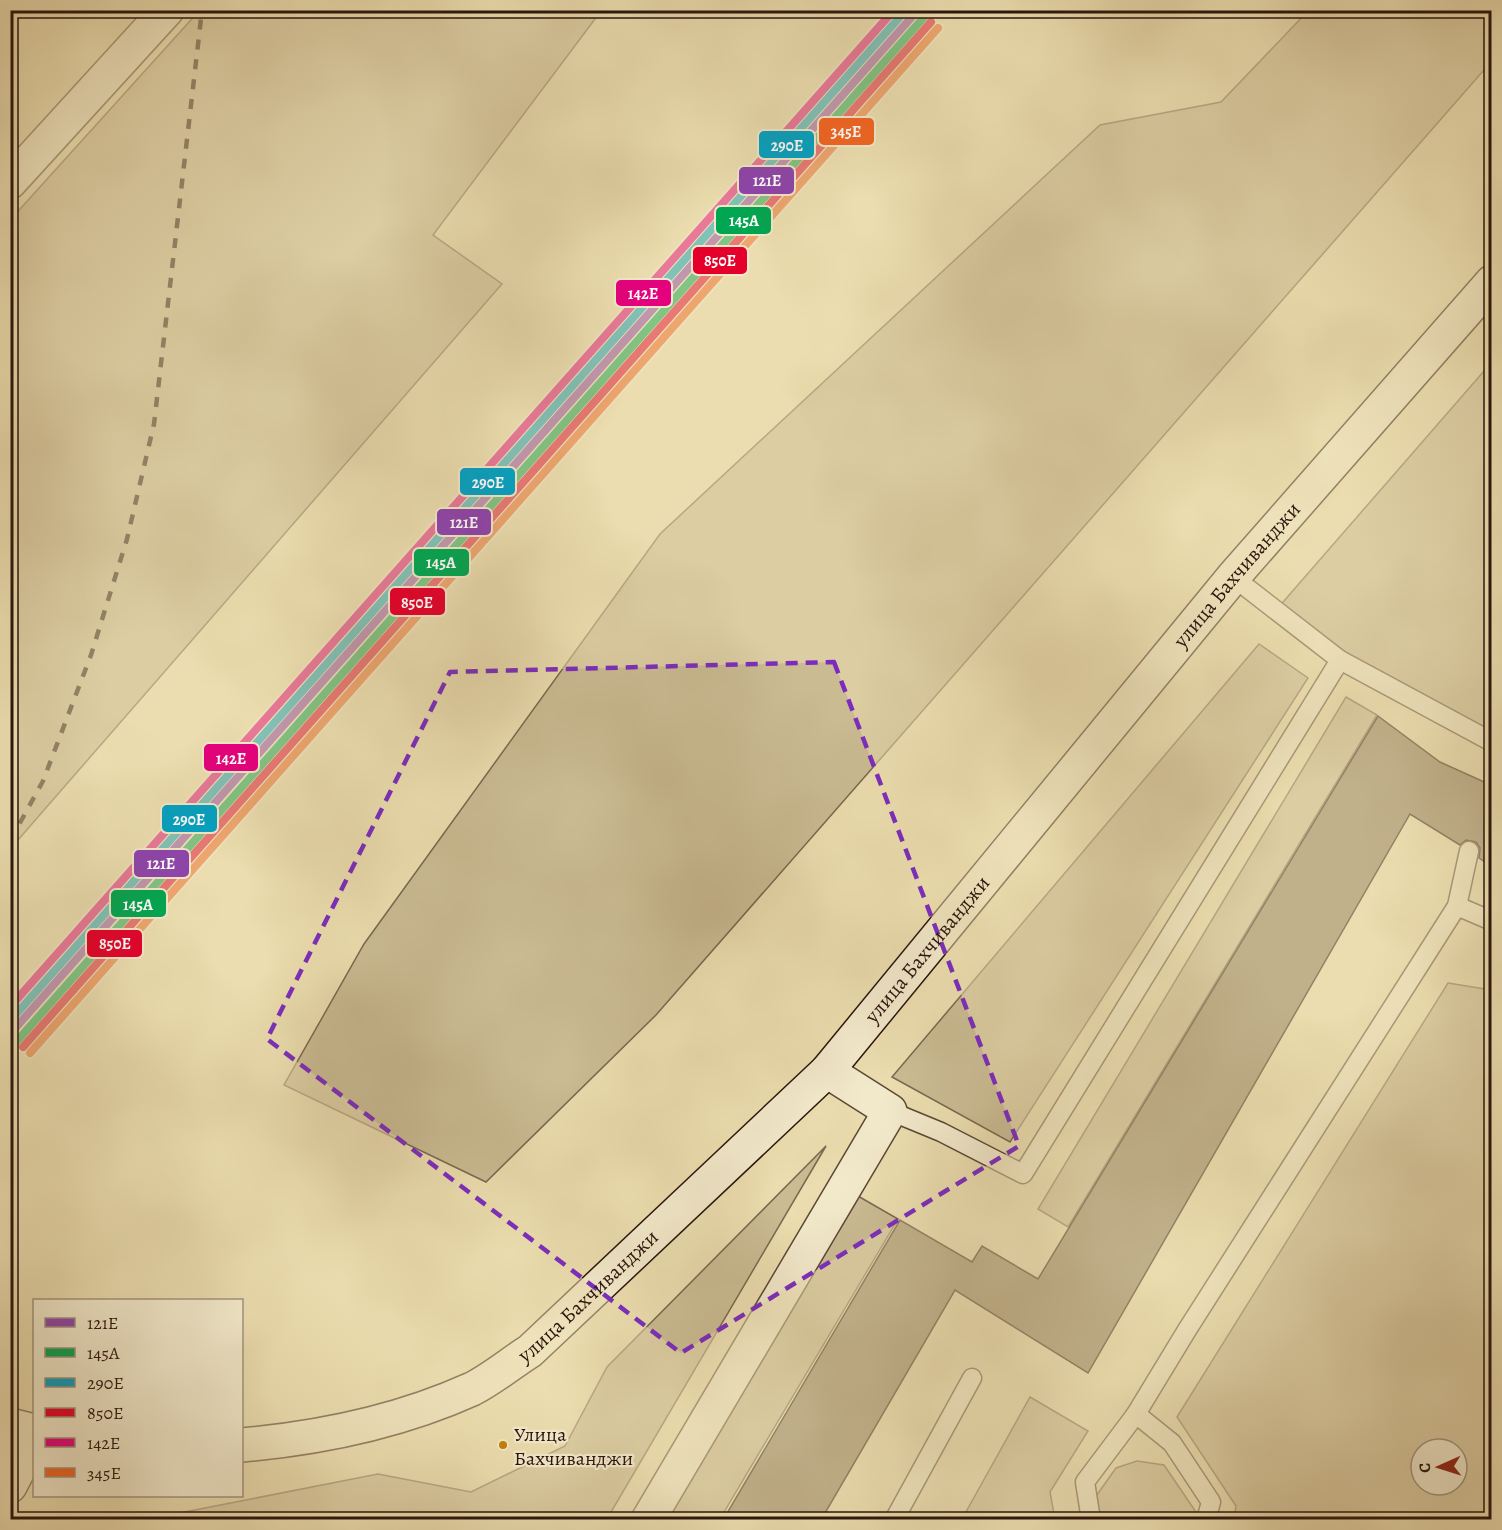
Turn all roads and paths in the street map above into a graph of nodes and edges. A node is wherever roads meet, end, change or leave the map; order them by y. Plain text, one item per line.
1 (167, 10) edge
2 (10, 182) edge
3 (1491, 282) edge
4 (1233, 577) junction
5 (1340, 660) junction
6 (1491, 742) edge
7 (1469, 851) dead end
8 (1457, 906) junction
9 (1491, 921) edge
10 (827, 1071) junction
11 (890, 1111) junction
12 (972, 1378) dead end
13 (1136, 1414) junction
14 (10, 1425) edge
15 (33, 1431) edge
16 (33, 1442) edge
17 (243, 1446) edge
18 (10, 1486) edge
19 (648, 1520) edge
20 (894, 1520) edge
21 (1091, 1520) edge
22 (1206, 1520) edge

1 - 2 main road
3 - 4 main road, улица Бахчиванджи
4 - 5 lane
4 - 10 main road, улица Бахчиванджи
5 - 6 lane
5 - 11 lane
7 - 8 lane
8 - 9 lane
8 - 13 lane
10 - 11 main road
10 - 17 main road, улица Бахчиванджи
11 - 19 main road
12 - 20 lane
13 - 21 lane
13 - 22 lane
14 - 15 main road
16 - 18 main road

